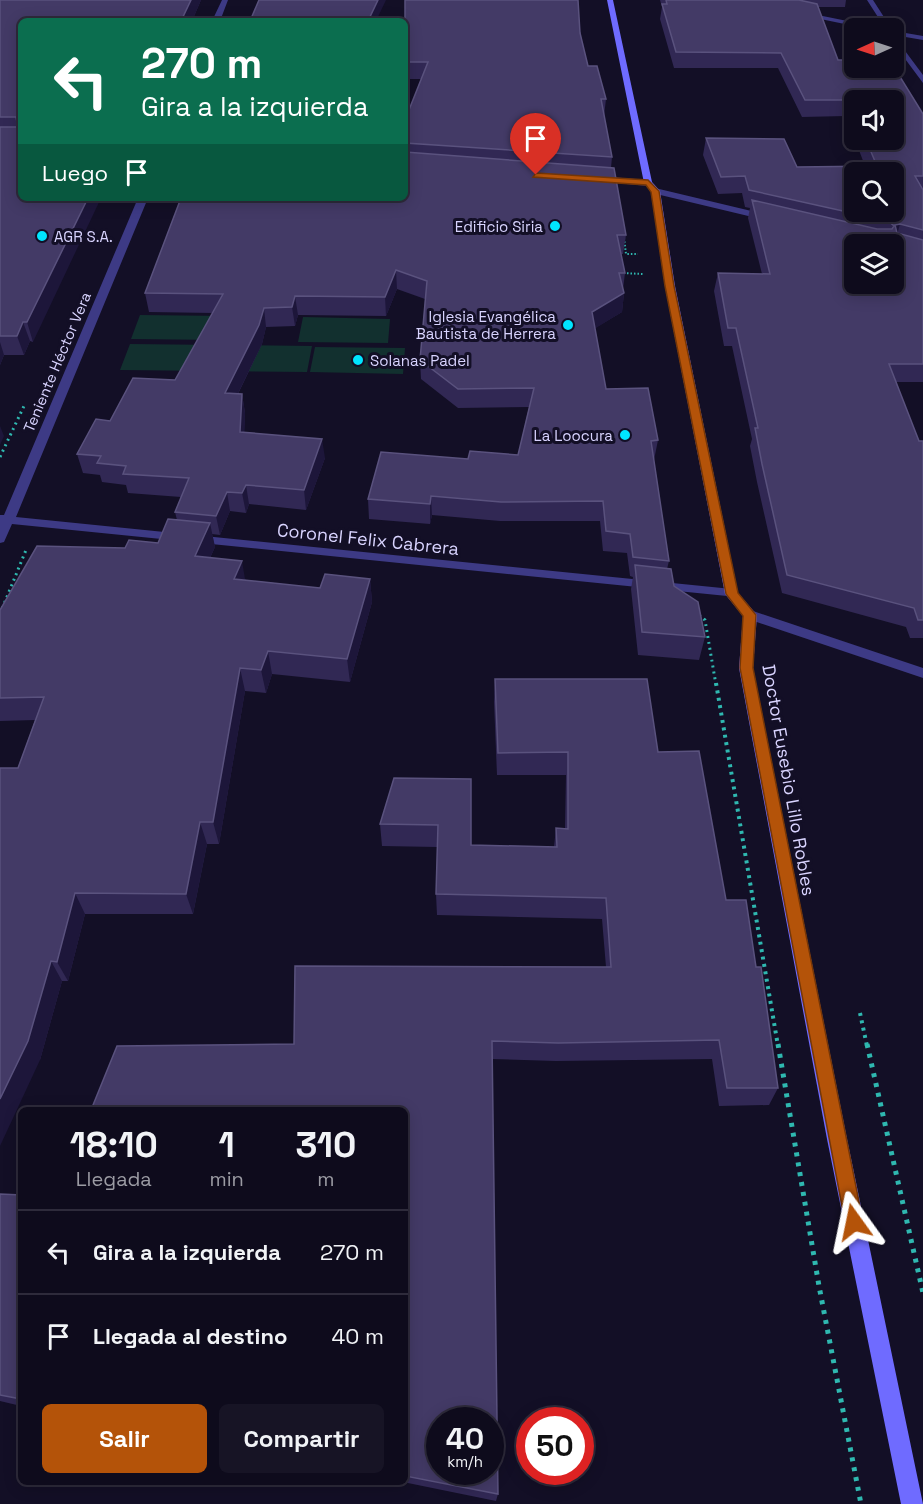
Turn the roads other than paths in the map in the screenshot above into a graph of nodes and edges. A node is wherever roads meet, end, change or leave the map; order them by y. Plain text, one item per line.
1 (225, 0) edge
2 (610, 0) edge
3 (870, 0) edge
4 (795, 12) edge
5 (217, 18) edge
6 (882, 18) edge
7 (844, 22) edge
8 (904, 35) edge
9 (923, 38) edge
10 (904, 53) edge
11 (923, 81) edge
12 (590, 179) edge
13 (652, 187) junction
14 (142, 201) edge
15 (780, 221) edge
16 (4, 519) edge
17 (0, 539) edge
18 (732, 594) junction
19 (750, 615) junction
20 (923, 673) edge
21 (913, 1504) edge

1 - 5 street
2 - 13 main road
3 - 6 street
4 - 7 street
8 - 9 street
10 - 11 street
12 - 13 street
13 - 15 street
13 - 18 main road
14 - 16 street, Teniente Héctor Vera
16 - 17 street, Teniente Héctor Vera
16 - 18 street, Coronel Felix Cabrera
18 - 19 main road
19 - 20 street
19 - 21 main road, Doctor Eusebio Lillo Robles

